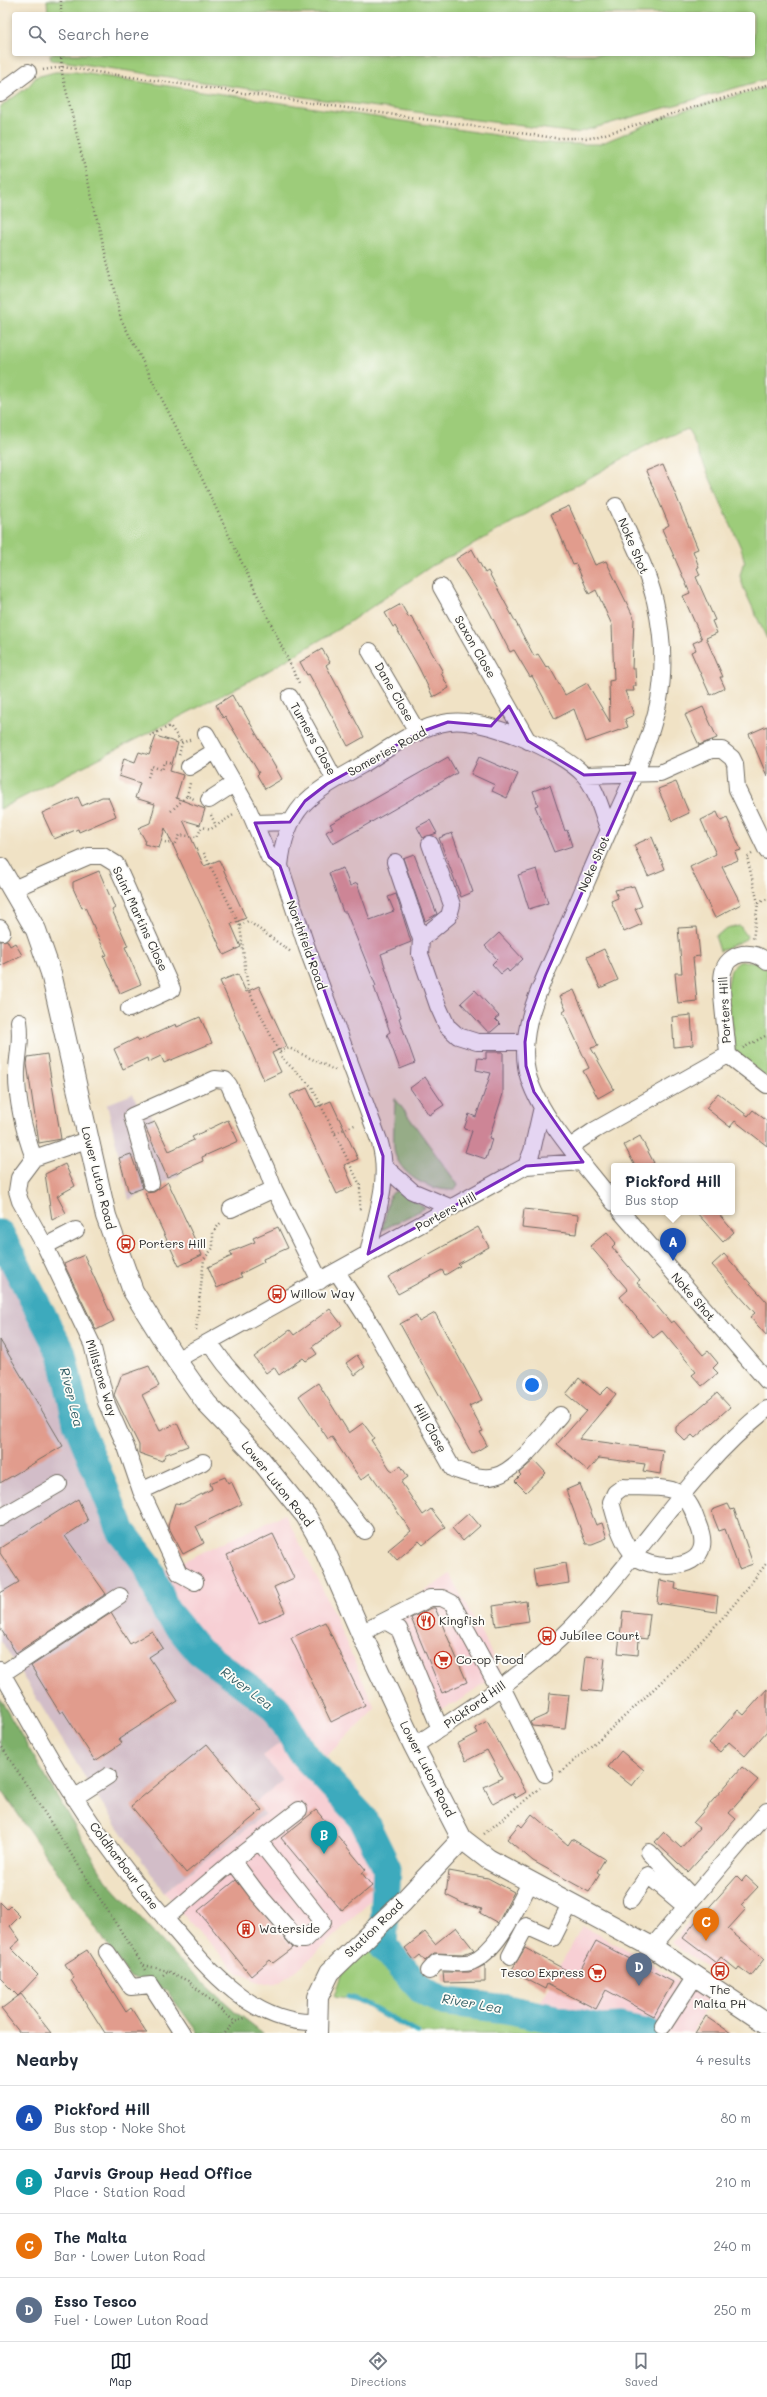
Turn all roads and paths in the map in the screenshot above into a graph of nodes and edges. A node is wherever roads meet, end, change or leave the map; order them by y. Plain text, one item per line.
1 (62, 0) edge
2 (61, 12) edge
3 (61, 56) edge
4 (62, 67) junction
5 (28, 72) joint
6 (767, 85) edge
7 (0, 93) edge
8 (616, 506) dead end
9 (442, 587) dead end
10 (370, 651) dead end
11 (290, 697) joint
12 (509, 706) junction
13 (491, 726) junction
14 (418, 733) junction
15 (206, 734) joint
16 (150, 736) dead end
17 (528, 741) junction
18 (182, 743) junction
19 (216, 751) junction
20 (181, 762) junction
21 (635, 773) junction
22 (584, 775) junction
23 (148, 777) dead end
24 (335, 780) junction
25 (235, 783) junction
26 (209, 800) dead end
27 (248, 806) junction
28 (290, 822) junction
29 (255, 823) junction
30 (610, 830) junction
31 (165, 842) dead end
32 (430, 844) dead end
33 (766, 849) edge
34 (204, 852) dead end
35 (395, 862) dead end
36 (280, 866) junction
37 (0, 868) edge
38 (14, 889) junction
39 (767, 899) edge
40 (758, 903) junction
41 (240, 926) junction
42 (421, 939) junction
43 (307, 948) junction
44 (751, 954) junction
45 (767, 962) edge
46 (129, 1009) dead end
47 (20, 1021) dead end
48 (767, 1034) edge
49 (526, 1042) junction
50 (280, 1052) junction
51 (728, 1055) junction
52 (352, 1069) junction
53 (767, 1085) edge
54 (542, 1107) junction
55 (371, 1119) junction
56 (335, 1133) junction
57 (87, 1140) junction
58 (570, 1146) junction
59 (34, 1158) junction
60 (584, 1162) junction
61 (526, 1166) junction
62 (385, 1167) junction
63 (151, 1183) dead end
64 (274, 1189) junction
65 (611, 1198) edge
66 (452, 1208) junction
67 (231, 1209) joint
68 (624, 1215) edge
69 (76, 1230) dead end
70 (372, 1232) junction
71 (45, 1246) junction
72 (368, 1254) junction
73 (337, 1272) junction
74 (320, 1281) junction
75 (210, 1342) junction
76 (194, 1350) junction
77 (176, 1360) junction
78 (767, 1381) edge
79 (767, 1409) edge
80 (560, 1415) dead end
81 (203, 1462) dead end
82 (59, 1484) dead end
83 (141, 1491) junction
84 (683, 1496) junction
85 (0, 1518) edge
86 (365, 1531) dead end
87 (635, 1556) junction
88 (767, 1563) edge
89 (195, 1582) dead end
90 (120, 1596) dead end
91 (387, 1622) junction
92 (361, 1633) junction
93 (1, 1672) edge
94 (500, 1688) junction
95 (440, 1729) junction
96 (0, 1744) edge
97 (414, 1746) junction
98 (108, 1776) dead end
99 (548, 1779) junction
100 (74, 1798) junction
101 (299, 1810) dead end
102 (767, 1811) edge
103 (462, 1839) junction
104 (259, 1841) junction
105 (649, 1852) dead end
106 (233, 1861) junction
107 (530, 1883) junction
108 (631, 1900) dead end
109 (689, 1901) junction
110 (570, 1904) junction
111 (165, 1919) junction
112 (652, 1947) junction
113 (107, 1952) dead end
114 (510, 1956) dead end
115 (144, 1964) junction
116 (168, 1971) junction
117 (429, 1971) dead end
118 (696, 1975) junction
119 (151, 1985) junction
120 (767, 2024) edge
121 (663, 2026) dead end
122 (316, 2028) edge
123 (182, 2033) edge
124 (225, 2033) edge

1 - 2 path
3 - 4 path
4 - 5 path
4 - 6 path
4 - 11 path
5 - 7 street
8 - 21 street, Noke Shot
9 - 12 street, Saxon Close
10 - 14 street, Dane Close
11 - 24 street, Turners Close
12 - 13 street
12 - 17 street, Saxon Close
13 - 14 street, Someries Road
13 - 17 street, Someries Road
14 - 24 street, Someries Road
15 - 18 path
15 - 19 street, Northfield Road
16 - 18 path
17 - 22 street, Someries Road
18 - 20 path
19 - 20 street
19 - 25 street, Northfield Road
20 - 23 path
21 - 22 street
21 - 30 street, Noke Shot
21 - 33 street
22 - 30 street, Someries Road
24 - 28 street, Someries Road
25 - 26 street
25 - 27 street, Northfield Road
27 - 29 street, Northfield Road
27 - 31 path
28 - 29 street
28 - 36 street, Someries Road
29 - 36 street, Northfield Road
30 - 49 street, Noke Shot
32 - 42 street
33 - 40 path
34 - 41 path
35 - 42 street
36 - 43 street, Northfield Road
37 - 38 main road, Lower Luton Road
38 - 46 street, Saint Martins Close
38 - 57 main road, Lower Luton Road
39 - 40 path
40 - 44 path
41 - 43 path
41 - 50 path
42 - 49 street
43 - 52 street, Northfield Road
44 - 45 street
44 - 51 street, Porters Hill
47 - 59 street
48 - 51 path
49 - 54 street, Noke Shot
50 - 52 path
50 - 56 path
51 - 53 street, Porters Hill
51 - 58 street, Porters Hill
52 - 55 street, Northfield Road
54 - 58 street, Noke Shot
54 - 61 street
55 - 56 path
55 - 62 street, Northfield Road
56 - 70 path
57 - 59 street
57 - 77 main road, Lower Luton Road
58 - 60 street, Noke Shot
59 - 71 street, Millstone Way
60 - 61 street, Porters Hill
60 - 65 street, Noke Shot
61 - 66 street, Porters Hill
62 - 66 street
62 - 70 street, Northfield Road
63 - 64 street
64 - 67 street
64 - 74 street
66 - 72 street, Porters Hill
67 - 76 path
68 - 78 street, Noke Shot
69 - 71 street
70 - 72 street, Northfield Road
71 - 83 street, Millstone Way
72 - 73 street, Porters Hill
73 - 74 street, Porters Hill
73 - 80 street, Hill Close
74 - 75 street, Porters Hill
75 - 76 street, Porters Hill
75 - 86 street
76 - 77 street, Porters Hill
77 - 92 main road, Lower Luton Road
79 - 84 street, Pickford Hill
81 - 83 street
82 - 85 street
83 - 89 street, Millstone Way
84 - 87 street, Pickford Hill
84 - 87 street
84 - 87 street
87 - 94 street, Pickford Hill
88 - 99 path
90 - 93 street
91 - 92 street
91 - 94 street
91 - 95 street
92 - 97 main road, Lower Luton Road
93 - 100 street, Coldharbour Lane
94 - 95 street, Pickford Hill
94 - 99 street
95 - 97 street, Pickford Hill
96 - 115 path
97 - 103 main road, Lower Luton Road
98 - 100 street
99 - 103 path
100 - 111 street, Coldharbour Lane
101 - 104 street
102 - 109 street
103 - 107 main road, Lower Luton Road
103 - 122 main road, Station Road
104 - 106 street
104 - 106 street
105 - 109 street
106 - 111 street
107 - 110 main road, Lower Luton Road
107 - 117 street
108 - 109 street
109 - 112 street
110 - 112 main road, Lower Luton Road
110 - 114 street
111 - 122 street, Coldharbour Lane
112 - 118 main road, Lower Luton Road
113 - 119 street
115 - 116 path
115 - 119 path
116 - 119 path
116 - 124 path
118 - 120 main road, Lower Luton Road
118 - 121 street
119 - 123 street

